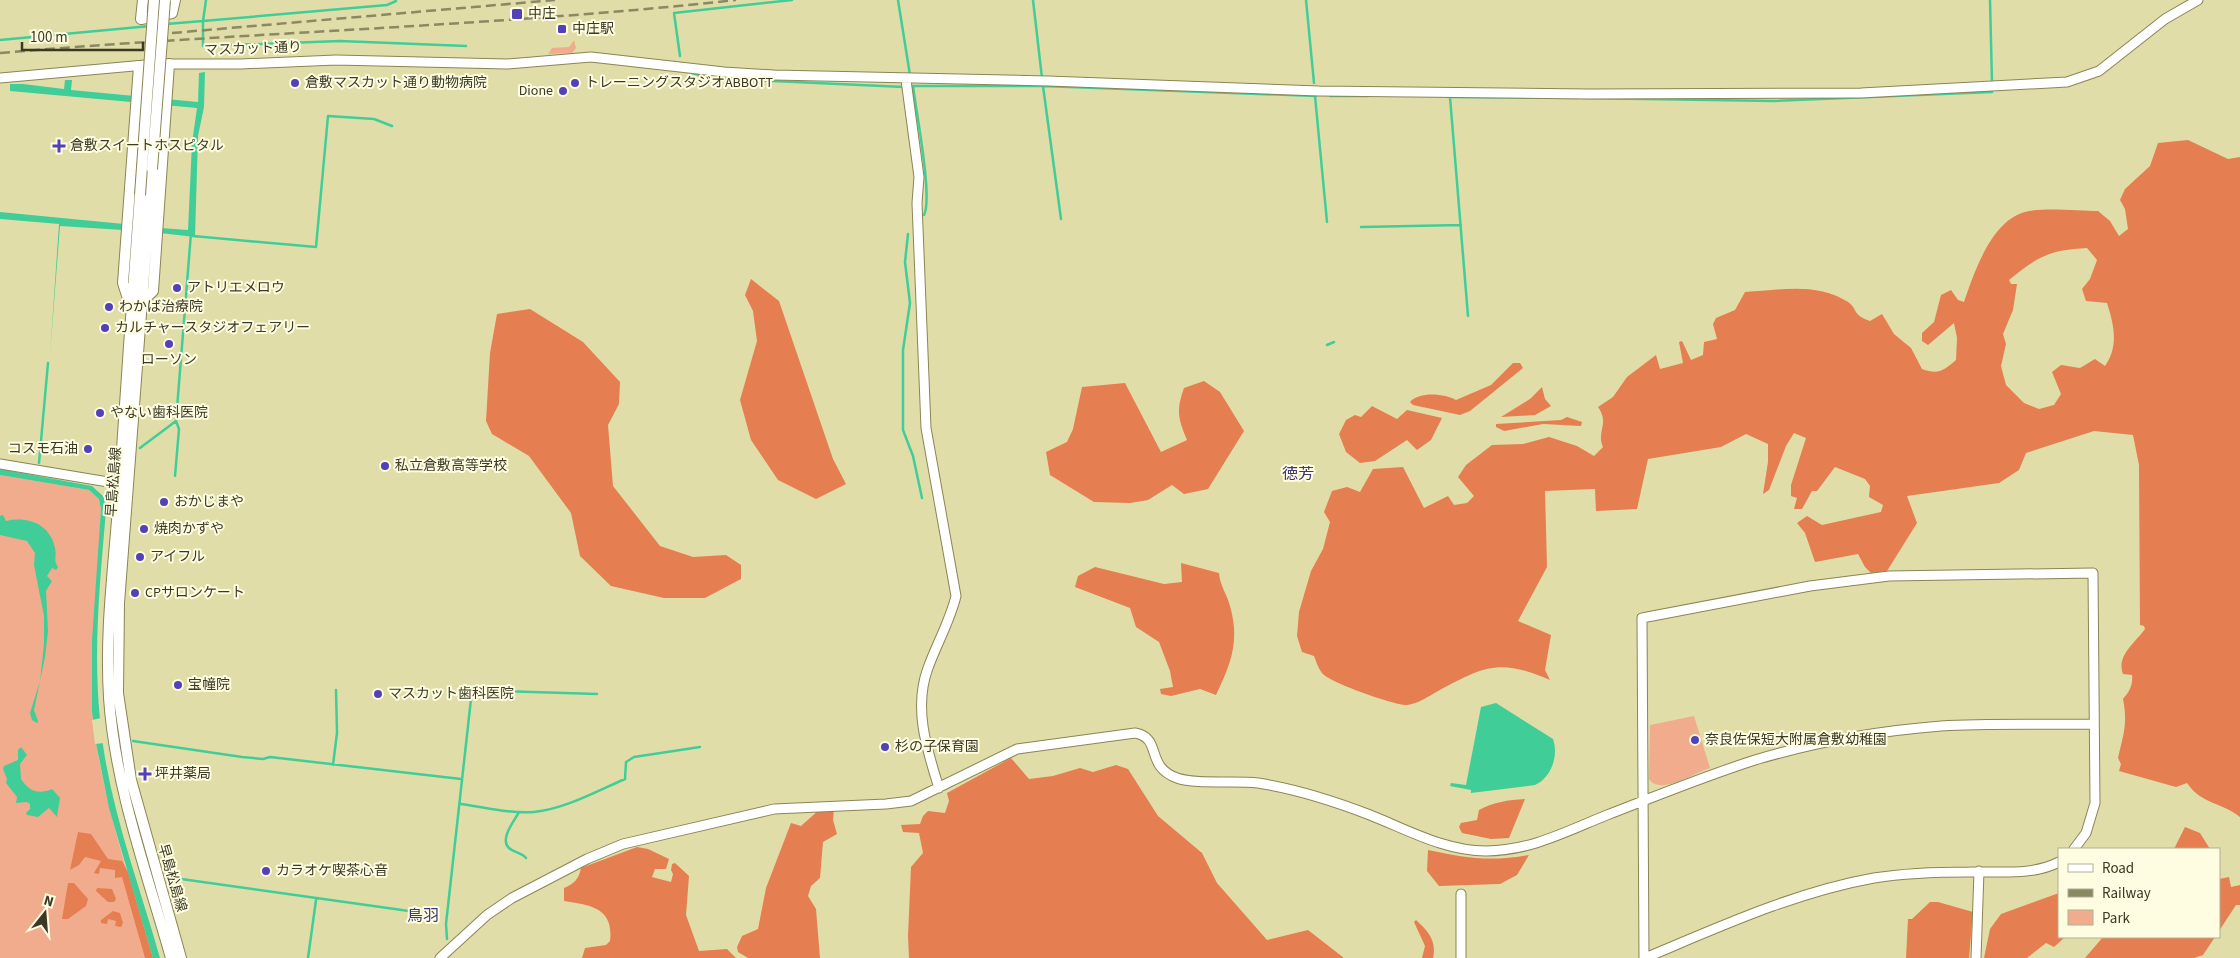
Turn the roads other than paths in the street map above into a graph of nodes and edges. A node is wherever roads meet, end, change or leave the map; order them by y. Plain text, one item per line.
1 (142, 0) edge
2 (154, 0) edge
3 (165, 0) edge
4 (175, 0) edge
5 (2198, 0) edge
6 (169, 64) junction
7 (139, 66) junction
8 (0, 78) edge
9 (908, 83) junction
10 (142, 229) junction
11 (0, 464) edge
12 (123, 484) junction
13 (2094, 724) junction
14 (940, 788) junction
15 (1642, 802) junction
16 (2075, 848) edge
17 (2058, 862) edge
18 (1979, 871) junction
19 (1461, 894) dead end
20 (171, 958) edge
21 (181, 958) edge
22 (440, 958) edge
23 (1461, 958) edge
24 (1645, 958) edge
25 (1976, 958) edge

1 - 4 main road
2 - 10 main road, 早島松島線, bridge
3 - 10 main road, 早島松島線, bridge
5 - 9 street, マスカット通り
6 - 7 street, マスカット通り
6 - 9 street, マスカット通り
6 - 10 main road
7 - 8 street, マスカット通り
7 - 10 main road
9 - 14 street
10 - 12 main road, 早島松島線
10 - 12 main road, 早島松島線
11 - 12 street
12 - 20 main road, 早島松島線
12 - 21 main road, 早島松島線
13 - 15 street
13 - 15 street
13 - 16 street
14 - 15 street
14 - 22 street
15 - 24 street
17 - 18 street
18 - 24 street
18 - 25 street
19 - 23 street

